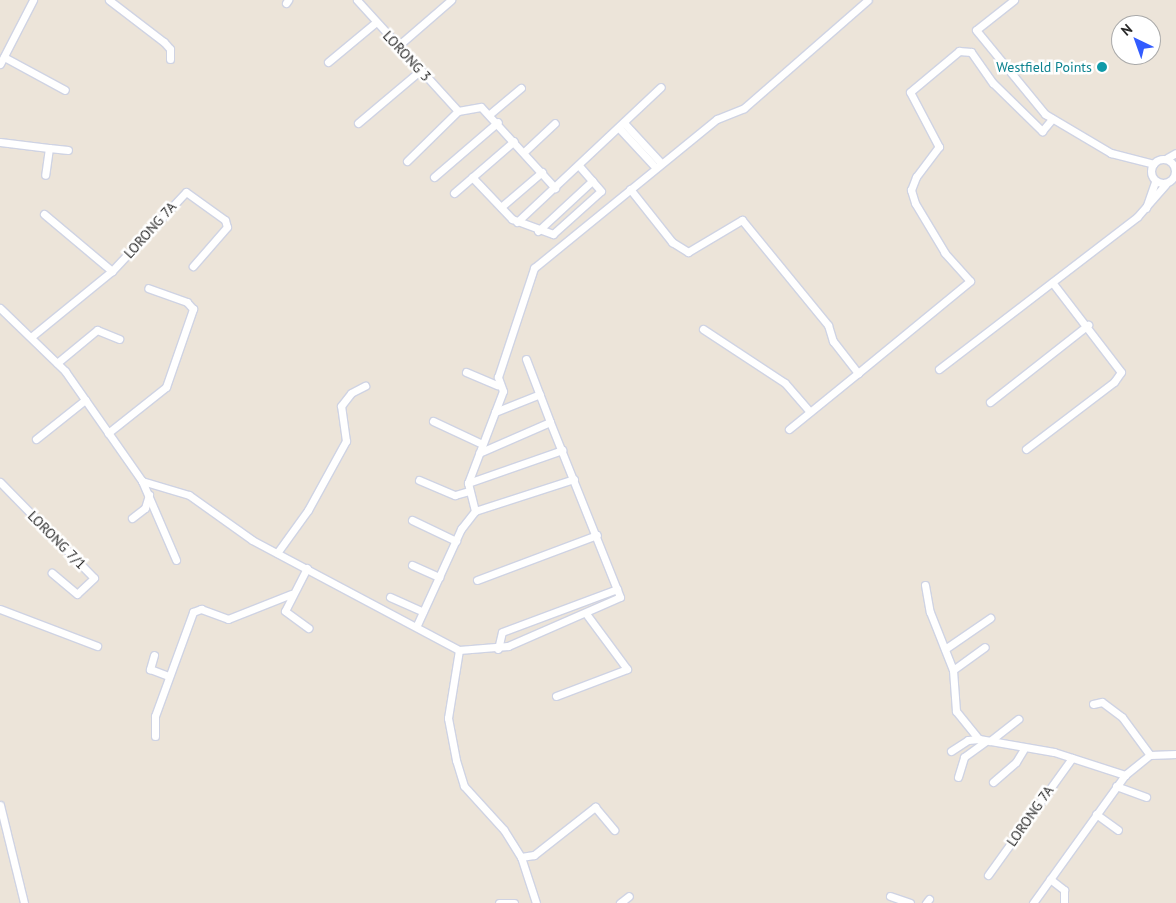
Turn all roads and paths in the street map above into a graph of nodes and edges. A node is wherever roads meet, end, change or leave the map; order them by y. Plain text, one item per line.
1 (33, 0) edge
2 (108, 0) edge
3 (357, 0) edge
4 (451, 0) edge
5 (868, 0) edge
6 (1014, 0) edge
7 (375, 23) junction
8 (399, 45) junction
9 (4, 57) junction
10 (170, 59) dead end
11 (328, 62) dead end
12 (0, 64) edge
13 (421, 70) junction
14 (661, 87) dead end
15 (521, 88) dead end
16 (64, 90) dead end
17 (458, 111) junction
18 (491, 114) junction
19 (1052, 119) junction
20 (498, 122) junction
21 (358, 123) dead end
22 (555, 124) dead end
23 (622, 125) junction
24 (514, 141) junction
25 (0, 142) edge
26 (49, 148) junction
27 (68, 150) dead end
28 (524, 152) junction
29 (1176, 153) edge
30 (1167, 158) junction
31 (407, 161) dead end
32 (1154, 164) junction
33 (578, 166) junction
34 (658, 166) junction
35 (1174, 169) edge
36 (542, 172) junction
37 (45, 175) dead end
38 (434, 177) dead end
39 (472, 177) junction
40 (592, 181) junction
41 (1155, 182) junction
42 (1170, 184) edge
43 (556, 188) junction
44 (630, 189) junction
45 (454, 193) dead end
46 (501, 207) junction
47 (1146, 208) junction
48 (44, 214) dead end
49 (517, 222) junction
50 (538, 230) junction
51 (193, 266) dead end
52 (112, 271) junction
53 (1052, 282) junction
54 (148, 288) dead end
55 (0, 308) edge
56 (1088, 325) junction
57 (703, 329) dead end
58 (31, 337) junction
59 (119, 339) dead end
60 (526, 359) dead end
61 (58, 363) junction
62 (939, 369) dead end
63 (466, 372) dead end
64 (858, 373) junction
65 (497, 385) junction
66 (366, 386) dead end
67 (540, 394) junction
68 (85, 400) junction
69 (990, 402) dead end
70 (495, 412) junction
71 (810, 412) junction
72 (433, 421) dead end
73 (550, 422) junction
74 (789, 430) dead end
75 (108, 433) junction
76 (36, 439) dead end
77 (482, 444) junction
78 (1026, 449) dead end
79 (562, 450) junction
80 (479, 453) junction
81 (574, 479) junction
82 (419, 480) dead end
83 (142, 481) junction
84 (0, 482) edge
85 (469, 487) junction
86 (149, 495) junction
87 (475, 511) junction
88 (132, 518) dead end
89 (412, 520) dead end
90 (596, 535) junction
91 (456, 541) junction
92 (277, 552) junction
93 (176, 560) dead end
94 (412, 565) dead end
95 (307, 568) junction
96 (52, 573) dead end
97 (439, 577) junction
98 (477, 580) dead end
99 (925, 585) dead end
100 (617, 589) junction
101 (291, 594) junction
102 (390, 597) dead end
103 (0, 609) edge
104 (423, 612) junction
105 (586, 615) junction
106 (990, 618) dead end
107 (417, 625) junction
108 (308, 628) dead end
109 (97, 646) dead end
110 (985, 647) dead end
111 (498, 649) junction
112 (946, 649) junction
113 (458, 650) junction
114 (154, 654) dead end
115 (953, 670) junction
116 (168, 676) junction
117 (556, 696) dead end
118 (1093, 704) dead end
119 (1018, 719) dead end
120 (155, 736) dead end
121 (978, 739) junction
122 (988, 741) junction
123 (1025, 747) junction
124 (951, 751) dead end
125 (1176, 754) edge
126 (1150, 755) junction
127 (1072, 758) junction
128 (1125, 775) junction
129 (958, 777) dead end
130 (993, 782) dead end
131 (1116, 786) junction
132 (1146, 797) dead end
133 (0, 805) edge
134 (1096, 814) junction
135 (614, 830) dead end
136 (1118, 830) dead end
137 (521, 857) junction
138 (988, 875) dead end
139 (1050, 879) junction
140 (629, 896) dead end
141 (890, 896) dead end
142 (906, 902) edge
143 (24, 903) edge
144 (499, 903) edge
145 (514, 903) edge
146 (536, 903) edge
147 (620, 903) edge
148 (1033, 903) edge
149 (1064, 903) edge

1 - 9 street
2 - 10 street
3 - 7 street, LORONG 3
4 - 8 street
5 - 34 street
6 - 19 street
7 - 8 street, LORONG 3
7 - 11 street
8 - 13 street, LORONG 3
9 - 12 street
9 - 16 street
13 - 17 street, LORONG 3
13 - 21 street
14 - 23 street
15 - 18 street
17 - 18 street
17 - 31 street
18 - 20 street
19 - 32 street
19 - 64 street
20 - 24 street
20 - 38 street
22 - 28 street
23 - 33 street
23 - 34 street
24 - 28 street
24 - 39 street
25 - 26 street
26 - 27 street
26 - 37 street
28 - 36 street
29 - 30 street
30 - 32 street
30 - 35 street
32 - 41 street
33 - 40 street
33 - 43 street
34 - 44 street
35 - 42 street
36 - 43 street
36 - 46 street
39 - 45 street
39 - 46 street
40 - 50 street
40 - 50 street
41 - 42 street
41 - 47 street
42 - 47 street
43 - 49 street
44 - 64 street
44 - 65 street
46 - 49 street
47 - 53 street
48 - 52 street
49 - 50 street
51 - 52 street, LORONG 7A
52 - 58 street, LORONG 7A
53 - 56 street
53 - 62 street
54 - 75 street
55 - 58 street
56 - 69 street
56 - 78 street
57 - 71 street
58 - 61 street
59 - 61 street
60 - 67 street
61 - 68 street
63 - 65 street
64 - 71 street
65 - 70 street
66 - 92 street
67 - 70 street
67 - 73 street
68 - 75 street
68 - 76 street
70 - 77 street
71 - 74 street
72 - 77 street
73 - 79 street
73 - 80 street
75 - 83 street
77 - 80 street
79 - 81 street
79 - 85 street
80 - 85 street
81 - 87 street
81 - 90 street
82 - 85 street
83 - 86 street
83 - 92 street
84 - 96 street, LORONG 7/1
85 - 87 street
86 - 88 street
86 - 93 street
87 - 91 street
89 - 91 street
90 - 98 street
90 - 100 street
91 - 97 street
92 - 95 street
94 - 97 street
95 - 101 street
95 - 107 street
97 - 104 street
99 - 112 street
100 - 105 street
100 - 111 street
101 - 108 street
101 - 116 street
102 - 104 street
103 - 109 street
104 - 107 street
105 - 111 street
105 - 117 street
106 - 112 street
107 - 113 street
110 - 115 street
111 - 113 street
112 - 115 street
113 - 137 street
114 - 116 street
115 - 121 street
116 - 120 street
118 - 126 street
119 - 122 street
121 - 122 street
121 - 124 street
122 - 123 street
122 - 129 street
123 - 127 street
123 - 130 street
125 - 126 street
126 - 128 street
127 - 128 street
127 - 138 street, LORONG 7A
128 - 131 street
131 - 132 street
131 - 134 street
133 - 143 street
134 - 136 street
134 - 139 street
135 - 137 street
137 - 146 street
139 - 148 street
139 - 149 street
140 - 147 street
141 - 142 street
144 - 145 street

